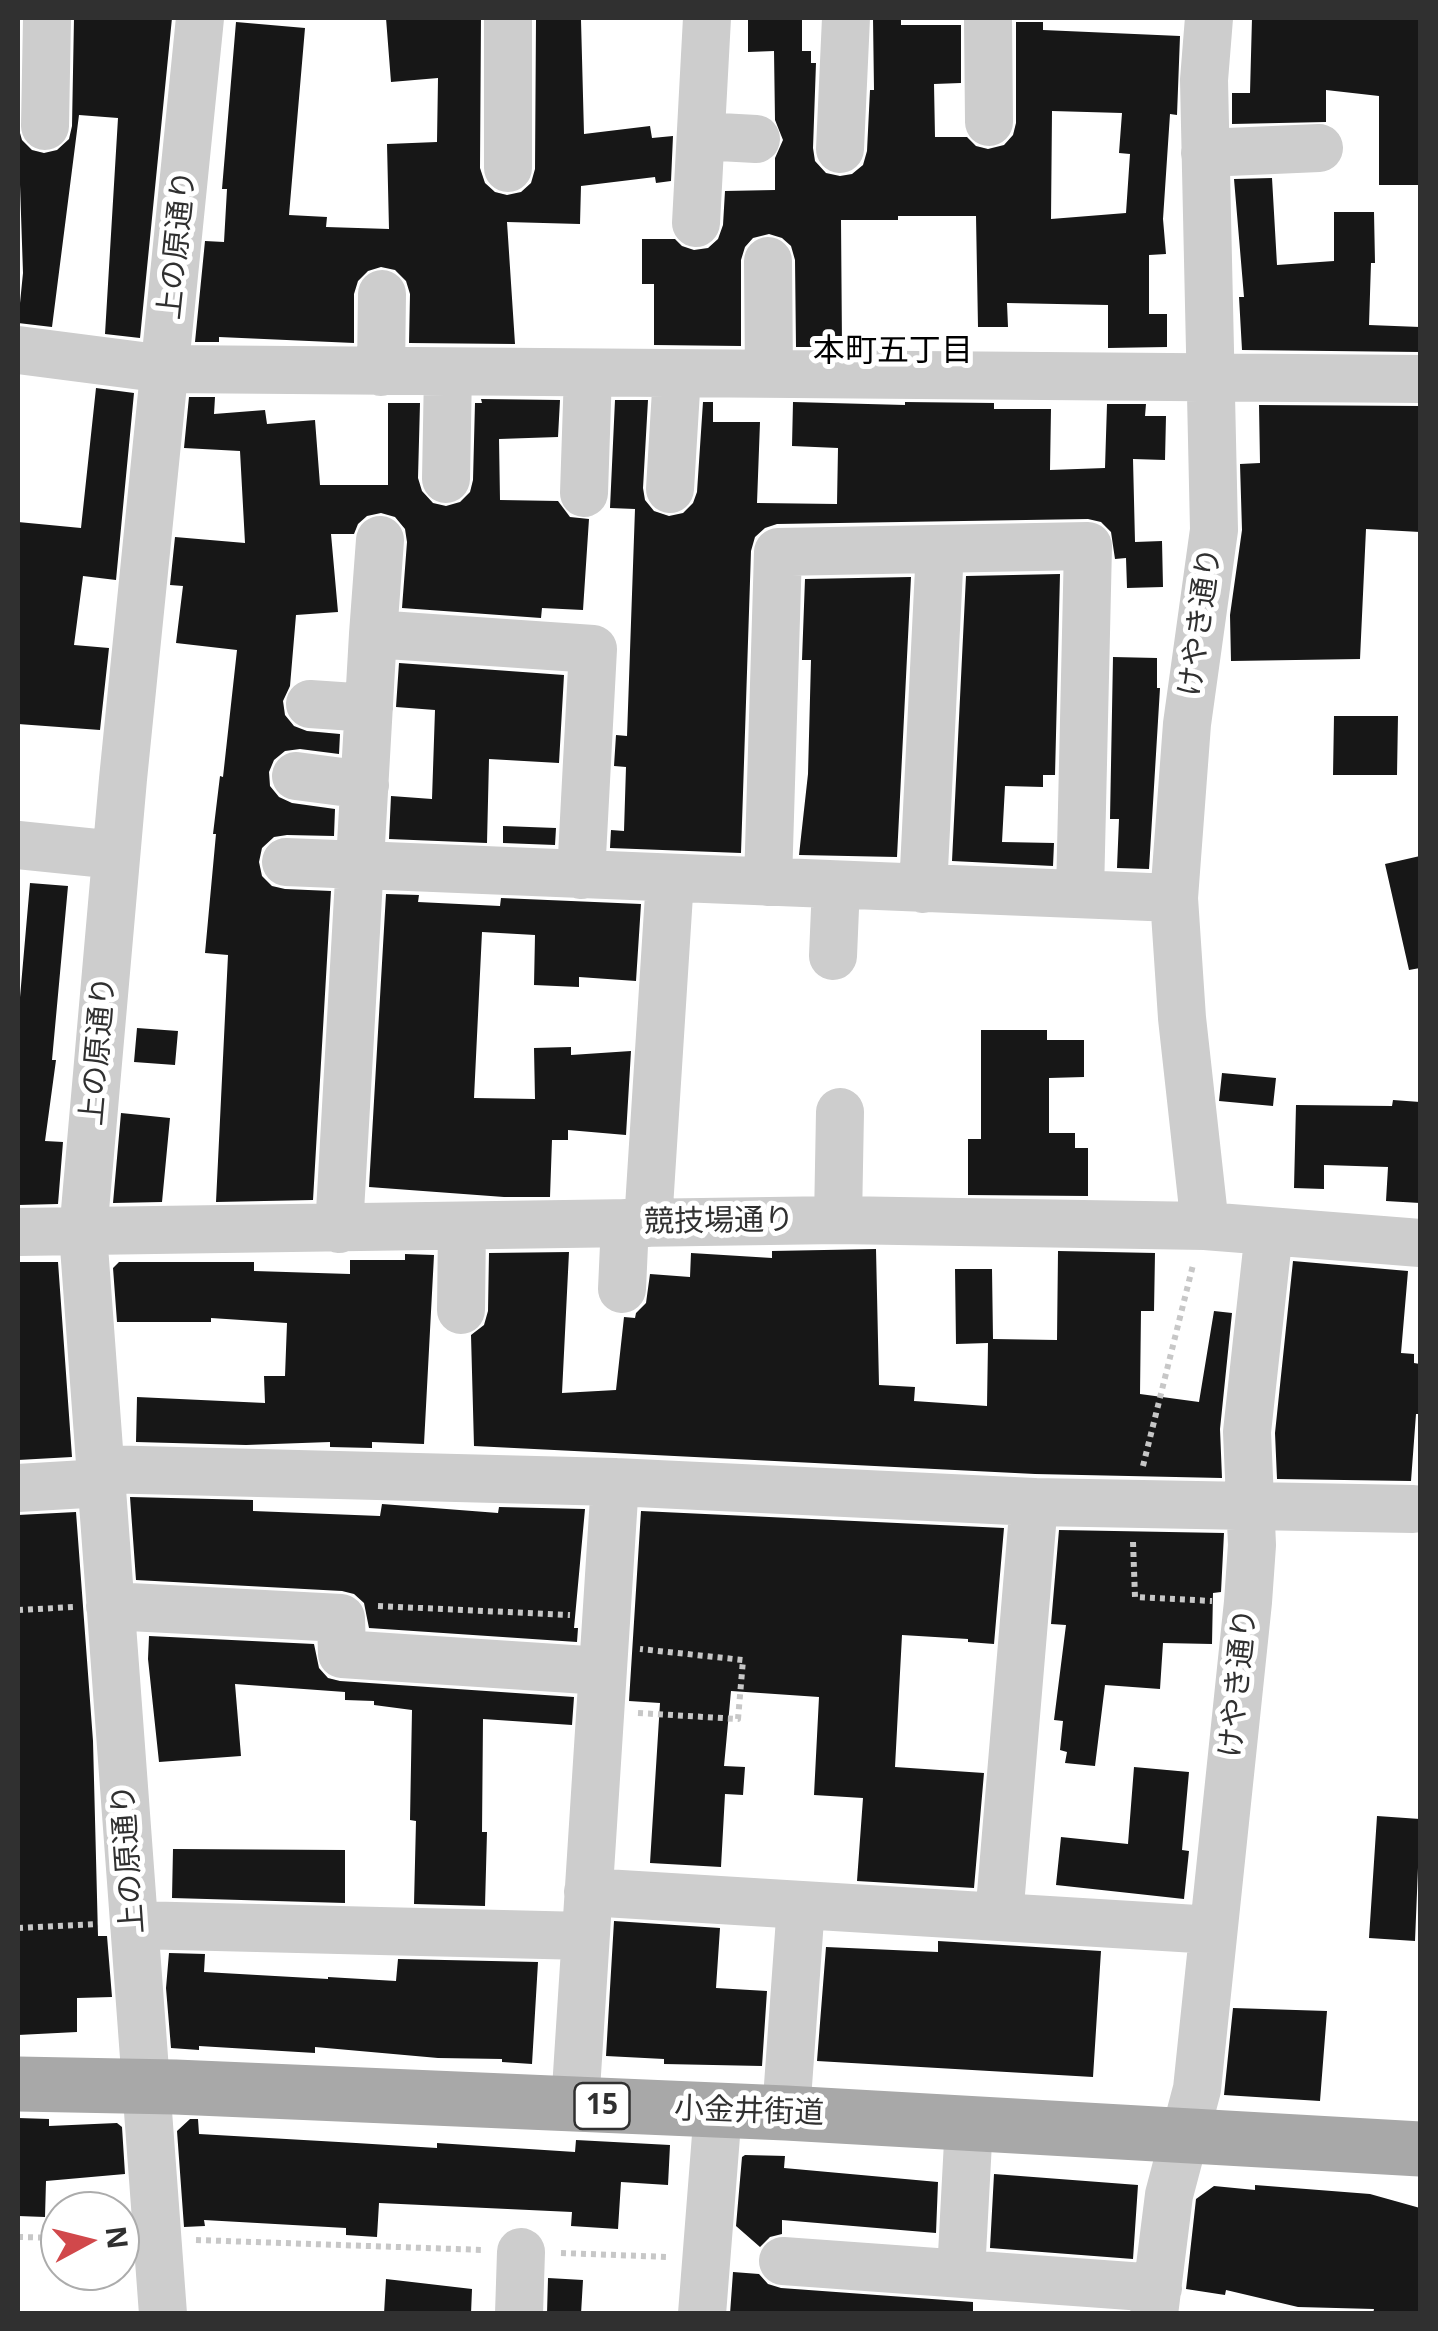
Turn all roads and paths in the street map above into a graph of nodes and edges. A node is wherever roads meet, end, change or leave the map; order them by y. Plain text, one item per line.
1 (47, 18) edge
2 (200, 18) edge
3 (508, 18) edge
4 (708, 18) edge
5 (846, 18) edge
6 (988, 18) edge
7 (1209, 18) edge
8 (989, 122) dead end
9 (44, 126) dead end
10 (700, 136) junction
11 (756, 139) dead end
12 (1319, 148) dead end
13 (840, 149) dead end
14 (1205, 153) junction
15 (508, 168) dead end
16 (696, 223) dead end
17 (768, 261) dead end
18 (382, 294) dead end
19 (18, 350) edge
20 (165, 369) junction
21 (381, 372) junction
22 (448, 372) junction
23 (588, 373) junction
24 (677, 374) junction
25 (769, 374) junction
26 (1210, 376) junction
27 (1420, 379) edge
28 (446, 479) dead end
29 (670, 489) dead end
30 (584, 494) dead end
31 (380, 540) dead end
32 (940, 549) junction
33 (373, 634) junction
34 (310, 704) dead end
35 (369, 708) junction
36 (296, 776) dead end
37 (365, 785) junction
38 (18, 846) edge
39 (116, 856) junction
40 (286, 862) dead end
41 (360, 866) junction
42 (581, 875) junction
43 (670, 879) junction
44 (768, 882) junction
45 (836, 885) junction
46 (922, 889) junction
47 (1080, 894) junction
48 (1174, 898) junction
49 (833, 956) dead end
50 (840, 1112) dead end
51 (838, 1220) junction
52 (637, 1223) junction
53 (462, 1226) junction
54 (1206, 1226) junction
55 (339, 1229) junction
56 (1269, 1231) junction
57 (18, 1232) edge
58 (84, 1233) junction
59 (1420, 1243) edge
60 (622, 1289) dead end
61 (461, 1310) dead end
62 (101, 1476) junction
63 (615, 1482) junction
64 (18, 1488) edge
65 (1034, 1502) junction
66 (1132, 1504) junction
67 (1250, 1506) junction
68 (1413, 1509) dead end
69 (1248, 1602) junction
70 (110, 1606) junction
71 (18, 1610) edge
72 (341, 1618) junction
73 (603, 1661) junction
74 (801, 1905) junction
75 (587, 1914) junction
76 (999, 1917) junction
77 (134, 1925) junction
78 (18, 1928) edge
79 (1213, 1930) junction
80 (18, 2084) edge
81 (146, 2086) junction
82 (575, 2105) junction
83 (718, 2110) junction
84 (786, 2113) junction
85 (968, 2122) junction
86 (1187, 2134) junction
87 (1420, 2149) edge
88 (156, 2239) junction
89 (521, 2252) junction
90 (706, 2258) junction
91 (784, 2261) dead end
92 (961, 2274) junction
93 (1160, 2307) edge
94 (163, 2314) edge
95 (519, 2314) edge
96 (702, 2314) edge

1 - 9 street
2 - 20 street, 上の原通り
3 - 15 street
4 - 10 street
5 - 13 street
6 - 8 street
7 - 14 street, けやき通り
10 - 11 street
10 - 16 street
12 - 14 street
14 - 26 street, けやき通り
17 - 25 street
18 - 21 street
19 - 20 street
20 - 21 street
20 - 39 street, 上の原通り
21 - 22 street
22 - 23 street
22 - 28 street
23 - 24 street
23 - 30 street
24 - 25 street
24 - 29 street
25 - 26 street
26 - 27 street
26 - 48 street, けやき通り
31 - 33 street
32 - 44 street
32 - 46 street
32 - 47 street
33 - 35 street
33 - 42 street
34 - 35 street
35 - 37 street
36 - 37 street
37 - 41 street
38 - 39 street
39 - 58 street, 上の原通り
40 - 41 street
41 - 42 street
41 - 55 street
42 - 43 street
43 - 44 street
43 - 52 street
44 - 45 street
45 - 46 street
45 - 49 street
46 - 47 street
47 - 48 street
48 - 54 street, けやき通り
50 - 51 street
51 - 52 street, 競技場通り
51 - 54 street, 競技場通り
52 - 53 street, 競技場通り
52 - 60 street
53 - 55 street, 競技場通り
53 - 61 street
54 - 56 street, 競技場通り
54 - 66 path
55 - 58 street, 競技場通り
56 - 59 street, 競技場通り
56 - 67 street, けやき通り
57 - 58 street, 競技場通り
58 - 62 street, 上の原通り
62 - 63 street
62 - 64 street
62 - 70 street, 上の原通り
63 - 65 street
63 - 73 street
65 - 66 street
65 - 76 street
66 - 67 street
66 - 69 path
67 - 68 street
67 - 69 street, けやき通り
69 - 79 street, けやき通り
70 - 71 path
70 - 72 street
70 - 77 street, 上の原通り
72 - 73 path
72 - 73 street
73 - 73 path
73 - 75 street
74 - 75 street
74 - 76 street
74 - 84 street
75 - 77 street
75 - 82 street
76 - 79 street
77 - 78 path
77 - 81 street, 上の原通り
79 - 86 street, けやき通り
80 - 81 main road, 小金井街道 / 15
81 - 82 main road, 小金井街道 / 15
81 - 88 street, 上の原通り
82 - 83 main road, 小金井街道 / 15
83 - 84 main road, 小金井街道 / 15
83 - 90 street
84 - 85 main road, 小金井街道 / 15
85 - 86 main road, 小金井街道 / 15
85 - 92 street
86 - 87 main road, 小金井街道 / 15
86 - 93 street, けやき通り
88 - 89 path
88 - 94 street, 上の原通り
89 - 90 path
89 - 95 street
90 - 96 street
91 - 92 street
92 - 93 street

